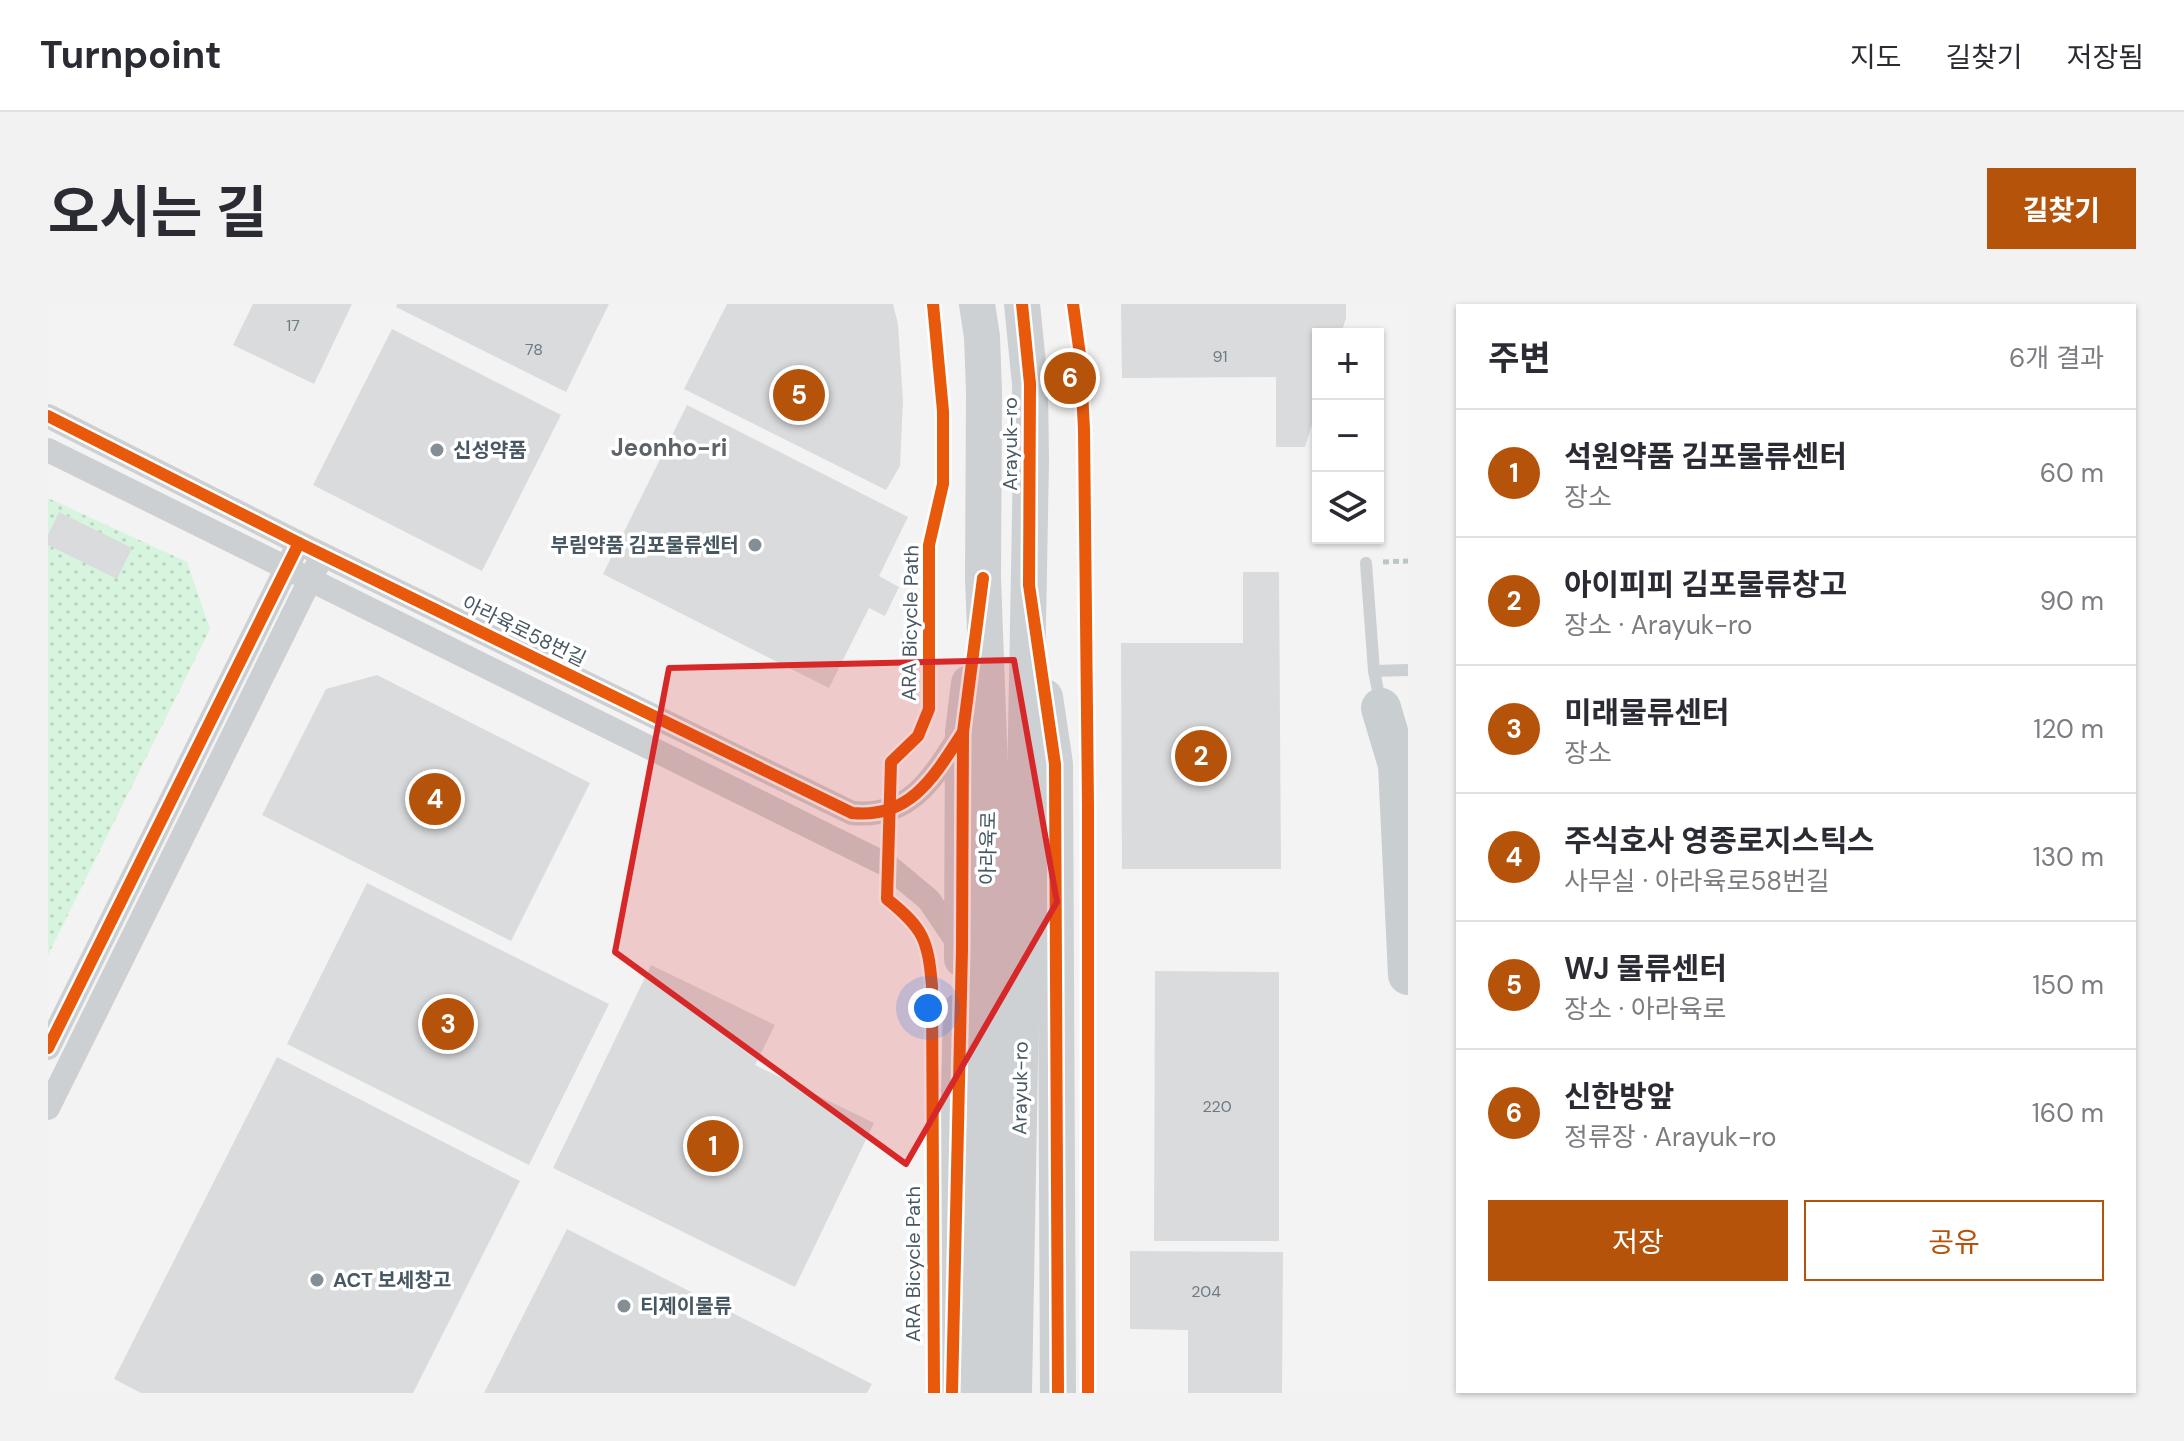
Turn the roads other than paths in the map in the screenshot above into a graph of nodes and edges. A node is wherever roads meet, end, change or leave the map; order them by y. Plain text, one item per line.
1 (977, 304) edge
2 (1022, 304) edge
3 (48, 416) edge
4 (48, 450) edge
5 (299, 543) junction
6 (323, 555) junction
7 (1366, 563) dead end
8 (287, 567) junction
9 (983, 578) junction
10 (311, 579) junction
11 (1029, 585) junction
12 (1408, 670) edge
13 (1378, 690) junction
14 (963, 732) junction
15 (962, 949) junction
16 (1408, 975) edge
17 (48, 1048) edge
18 (48, 1108) edge
19 (952, 1393) edge
20 (979, 1393) edge
21 (1014, 1393) edge
22 (1058, 1393) edge

1 - 9 street, 아라육로
2 - 11 street, Arayuk-ro
3 - 5 street, 아라육로58번길
4 - 8 street
5 - 6 street, 아라육로58번길
5 - 8 street
6 - 10 street
6 - 14 street, 아라육로58번길
7 - 13 lane
8 - 10 street
8 - 17 street
9 - 14 street
9 - 20 street, 아라육로
10 - 15 street
10 - 18 street
11 - 21 street, Arayuk-ro
11 - 22 street
12 - 13 lane
13 - 16 main road
14 - 15 street
15 - 19 street

